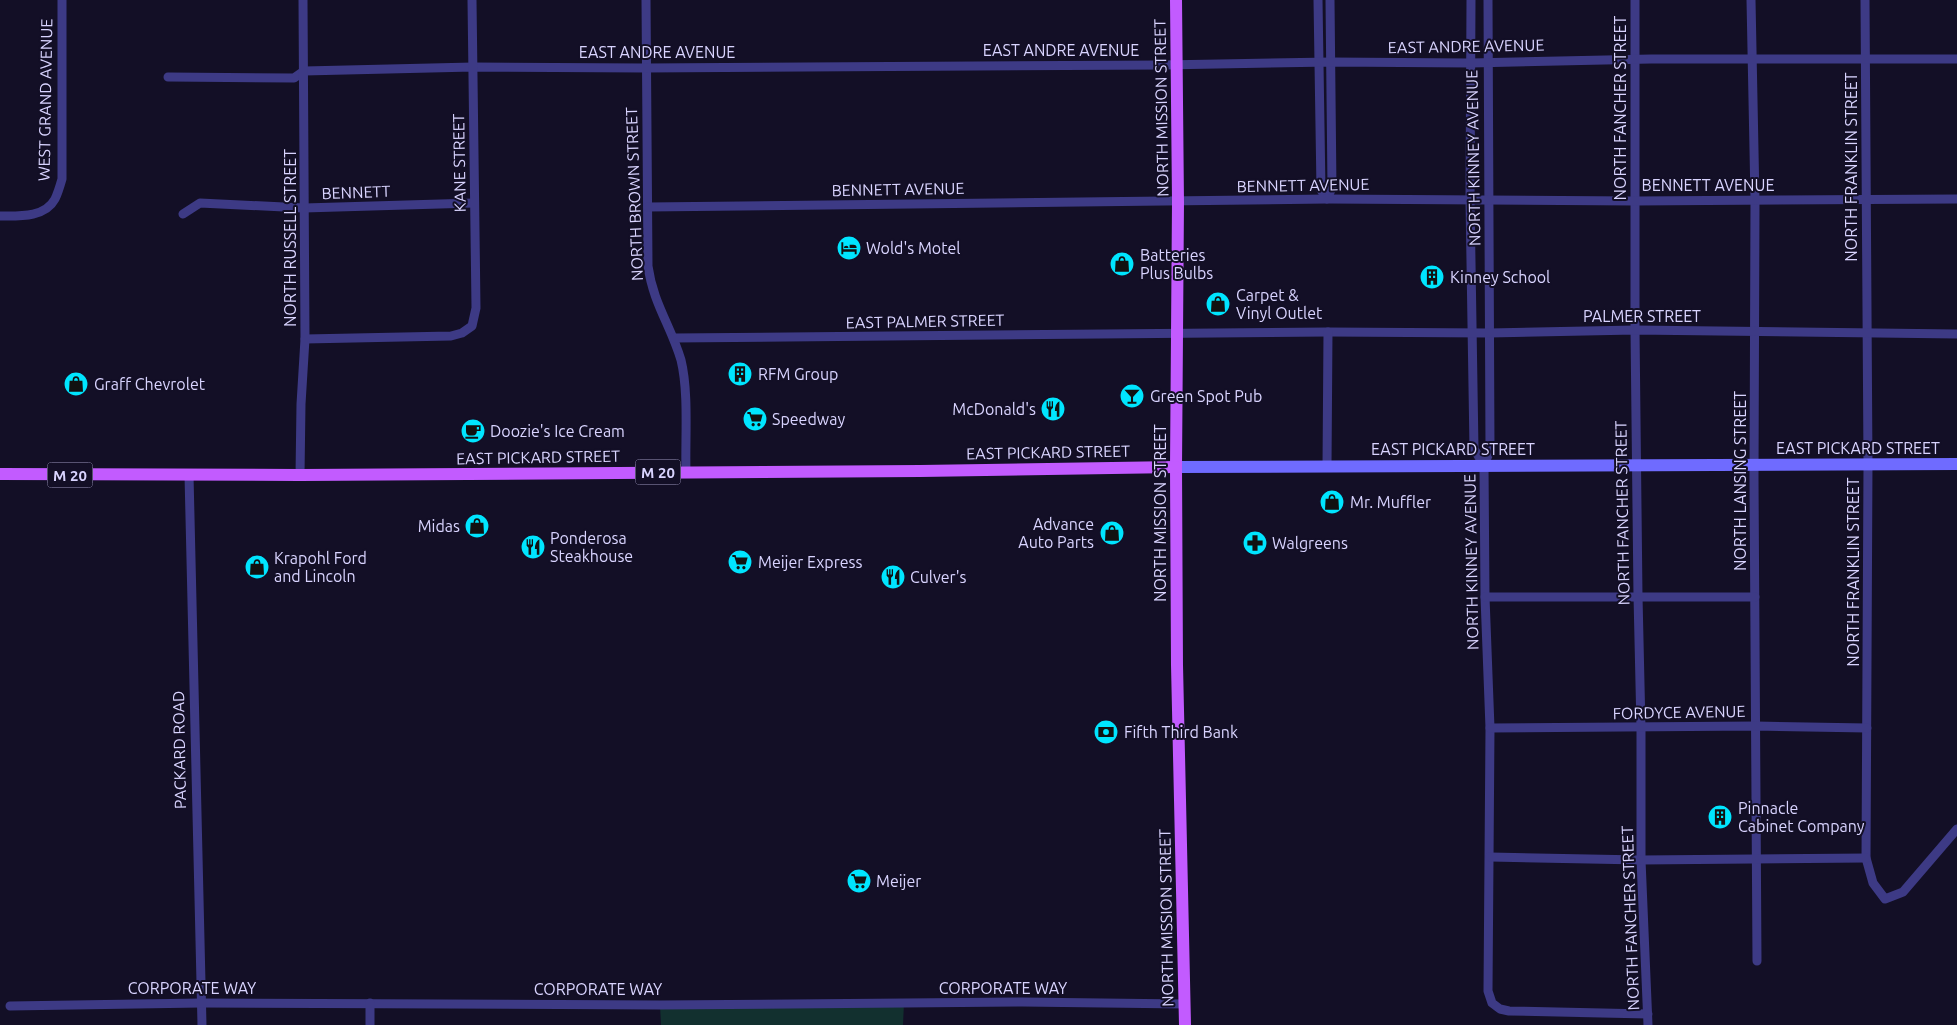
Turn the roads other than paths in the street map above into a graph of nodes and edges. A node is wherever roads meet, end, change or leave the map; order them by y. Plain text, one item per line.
1 (62, 0) edge
2 (303, 0) edge
3 (472, 0) edge
4 (646, 0) edge
5 (1176, 0) edge
6 (1318, 0) edge
7 (1330, 0) edge
8 (1471, 0) edge
9 (1488, 0) edge
10 (1635, 0) edge
11 (1752, 0) edge
12 (1865, 0) edge
13 (1866, 58) junction
14 (1635, 59) junction
15 (1752, 59) junction
16 (1957, 59) edge
17 (1318, 62) junction
18 (1331, 62) junction
19 (1472, 62) junction
20 (1487, 62) junction
21 (1177, 65) junction
22 (473, 67) junction
23 (645, 68) junction
24 (304, 71) junction
25 (168, 77) dead end
26 (1327, 199) junction
27 (1866, 199) junction
28 (1957, 199) edge
29 (1470, 200) junction
30 (1490, 200) junction
31 (1755, 200) junction
32 (1635, 201) junction
33 (1178, 202) junction
34 (474, 203) junction
35 (648, 207) junction
36 (304, 208) junction
37 (183, 214) dead end
38 (0, 216) edge
39 (1635, 330) junction
40 (1755, 331) junction
41 (1328, 332) junction
42 (1472, 332) junction
43 (1489, 333) junction
44 (1867, 333) junction
45 (1176, 334) junction
46 (1957, 334) edge
47 (674, 338) junction
48 (305, 340) junction
49 (1637, 464) junction
50 (1754, 464) junction
51 (1868, 464) junction
52 (1957, 464) edge
53 (1328, 466) junction
54 (1484, 466) junction
55 (1176, 467) junction
56 (686, 472) junction
57 (0, 474) edge
58 (189, 475) junction
59 (300, 475) junction
60 (1638, 596) junction
61 (1485, 597) junction
62 (1755, 597) junction
63 (1756, 726) junction
64 (1490, 728) junction
65 (1641, 728) junction
66 (1867, 728) junction
67 (1957, 830) edge
68 (1490, 857) junction
69 (1866, 858) junction
70 (1757, 859) junction
71 (1641, 860) junction
72 (1757, 961) dead end
73 (201, 1003) junction
74 (370, 1003) junction
75 (1185, 1004) junction
76 (10, 1006) dead end
77 (1648, 1014) junction
78 (202, 1025) edge
79 (370, 1025) edge
80 (1185, 1025) edge
81 (1648, 1025) edge

1 - 38 street, WEST GRAND AVENUE
2 - 24 street, NORTH RUSSELL STREET
3 - 22 street, KANE STREET
4 - 23 street, NORTH BROWN STREET
5 - 21 main road, NORTH MISSION STREET
6 - 17 street
7 - 18 street
8 - 19 street
9 - 20 street, NORTH KINNEY AVENUE
10 - 14 street, NORTH FANCHER STREET
11 - 15 street, NORTH LANSING STREET
12 - 13 street, NORTH FRANKLIN STREET
13 - 15 street, EAST ANDRE AVENUE
13 - 16 street, EAST ANDRE AVENUE
13 - 27 street, NORTH FRANKLIN STREET
14 - 15 street, EAST ANDRE AVENUE
14 - 20 street, EAST ANDRE AVENUE
14 - 32 street, NORTH FANCHER STREET
15 - 31 street, NORTH LANSING STREET
17 - 18 street, EAST ANDRE AVENUE
17 - 21 street, EAST ANDRE AVENUE
17 - 26 street
18 - 19 street, EAST ANDRE AVENUE
18 - 26 street
19 - 20 street, EAST ANDRE AVENUE
19 - 29 street
20 - 30 street, NORTH KINNEY AVENUE
21 - 23 street, EAST ANDRE AVENUE
21 - 33 main road, NORTH MISSION STREET
22 - 23 street, EAST ANDRE AVENUE
22 - 24 street, EAST ANDRE AVENUE
22 - 34 street, KANE STREET
23 - 35 street, NORTH BROWN STREET
24 - 25 street, EAST ANDRE AVENUE
24 - 36 street, NORTH RUSSELL STREET
26 - 29 street, BENNETT AVENUE
26 - 33 street, BENNETT AVENUE
27 - 28 street, BENNETT AVENUE
27 - 31 street, BENNETT AVENUE
27 - 44 street, NORTH FRANKLIN STREET
29 - 30 street, BENNETT AVENUE
29 - 42 street
30 - 32 street, BENNETT AVENUE
30 - 43 street, NORTH KINNEY AVENUE
31 - 32 street, BENNETT AVENUE
31 - 40 street, NORTH LANSING STREET
32 - 39 street, NORTH FANCHER STREET
33 - 35 street, BENNETT AVENUE
33 - 45 main road, NORTH MISSION STREET
34 - 36 street, BENNETT
34 - 48 street, KANE STREET
35 - 47 street, NORTH BROWN STREET
36 - 37 street, BENNETT
36 - 48 street, NORTH RUSSELL STREET
39 - 40 street, PALMER STREET
39 - 43 street, PALMER STREET
39 - 49 street, NORTH FANCHER STREET
40 - 44 street, PALMER STREET
40 - 50 street, NORTH LANSING STREET
41 - 42 street, PALMER STREET
41 - 45 street, EAST PALMER STREET
41 - 53 street
42 - 43 street, PALMER STREET
42 - 54 street
43 - 54 street, NORTH KINNEY AVENUE
44 - 46 street, PALMER STREET
44 - 51 street, NORTH FRANKLIN STREET
45 - 47 street, EAST PALMER STREET
45 - 55 main road, NORTH MISSION STREET
47 - 56 street, NORTH BROWN STREET
48 - 59 street, NORTH RUSSELL STREET
49 - 50 main road, EAST PICKARD STREET
49 - 54 main road, EAST PICKARD STREET
49 - 60 street, NORTH FANCHER STREET
50 - 51 main road, EAST PICKARD STREET
50 - 62 street, NORTH LANSING STREET
51 - 52 main road, EAST PICKARD STREET
51 - 66 street, NORTH FRANKLIN STREET
53 - 54 main road, EAST PICKARD STREET
53 - 55 main road, EAST PICKARD STREET
54 - 61 street, NORTH KINNEY AVENUE
55 - 56 main road, EAST PICKARD STREET / M 20
55 - 75 main road, NORTH MISSION STREET
56 - 59 main road, EAST PICKARD STREET / M 20
57 - 58 main road, EAST PICKARD STREET / M 20
58 - 59 main road, EAST PICKARD STREET / M 20
58 - 73 street, PACKARD ROAD
60 - 61 street
60 - 62 street
60 - 65 street, NORTH FANCHER STREET
61 - 64 street, NORTH KINNEY AVENUE
62 - 63 street, NORTH LANSING STREET
63 - 65 street, FORDYCE AVENUE
63 - 66 street, FORDYCE AVENUE
63 - 70 street, NORTH LANSING STREET
64 - 65 street, FORDYCE AVENUE
64 - 68 street, NORTH KINNEY AVENUE
65 - 71 street, NORTH FANCHER STREET
66 - 69 street, NORTH FRANKLIN STREET
67 - 69 street, NORTH FRANKLIN STREET
68 - 71 street
68 - 77 street, NORTH KINNEY AVENUE
69 - 70 street
70 - 71 street
70 - 72 street, NORTH LANSING STREET
71 - 77 street, NORTH FANCHER STREET
73 - 74 street, CORPORATE WAY
73 - 76 street, CORPORATE WAY
73 - 78 street, PACKARD ROAD
74 - 75 street, CORPORATE WAY
74 - 79 street
75 - 80 main road, NORTH MISSION STREET
77 - 81 street, NORTH FANCHER STREET

